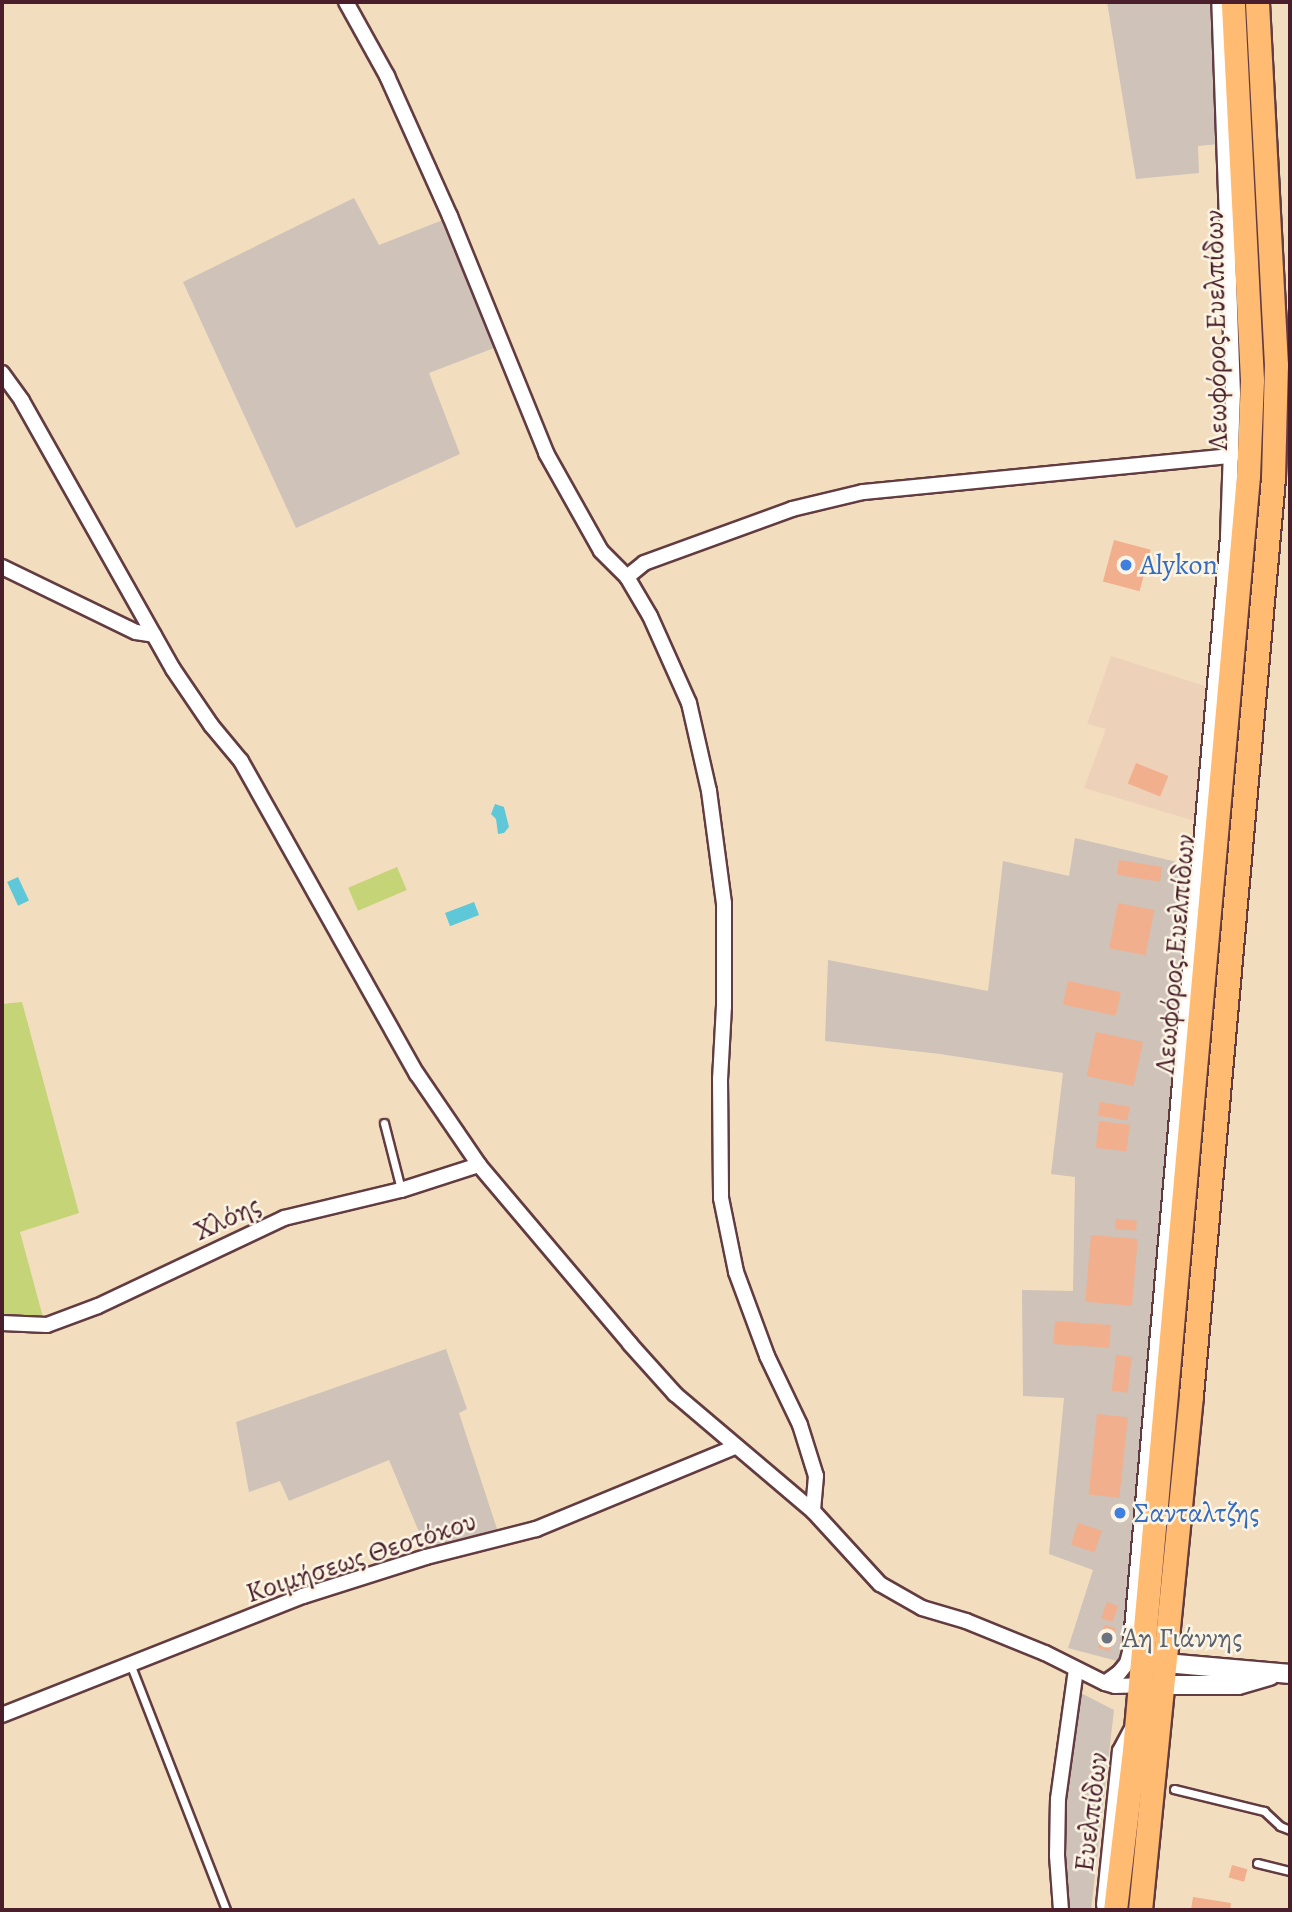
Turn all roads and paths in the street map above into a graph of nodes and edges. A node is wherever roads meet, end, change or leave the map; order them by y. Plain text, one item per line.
1 (346, 2) edge
2 (1219, 2) edge
3 (1233, 2) edge
4 (1257, 2) edge
5 (2, 373) edge
6 (1233, 456) junction
7 (2, 567) edge
8 (627, 577) junction
9 (154, 635) junction
10 (384, 1123) dead end
11 (479, 1165) junction
12 (401, 1190) junction
13 (2, 1323) edge
14 (735, 1447) junction
15 (813, 1511) junction
16 (1141, 1660) junction
17 (131, 1666) junction
18 (1076, 1670) junction
19 (1165, 1674) junction
20 (1285, 1674) edge
21 (1105, 1682) junction
22 (1139, 1685) junction
23 (2, 1715) edge
24 (1135, 1722) junction
25 (1174, 1789) dead end
26 (1290, 1830) edge
27 (1257, 1863) dead end
28 (1290, 1871) edge
29 (226, 1910) edge
30 (1061, 1910) edge
31 (1104, 1910) edge
32 (1115, 1910) edge
33 (1140, 1910) edge

1 - 8 street
2 - 6 street
3 - 16 main road, Λεωφόρος Ευελπίδων
4 - 19 main road, Λεωφόρος Ευελπίδων
5 - 9 street
6 - 8 street
6 - 21 street
7 - 9 street
8 - 15 street
9 - 11 street
10 - 12 lane
11 - 12 street, Χλόης
11 - 14 street
12 - 13 street, Χλόης
14 - 15 street
14 - 17 street, Κοιμήσεως Θεοτόκου
15 - 18 street
16 - 19 street
16 - 22 main road, Λεωφόρος Ευελπίδων
17 - 23 street, Κοιμήσεως Θεοτόκου
17 - 29 lane
18 - 21 street
18 - 30 street
19 - 20 street
19 - 22 street
19 - 33 main road, Λεωφόρος Ευελπίδων
21 - 22 street
22 - 24 main road, Λεωφόρος Ευελπίδων
24 - 31 street, Ευελπίδων
24 - 32 main road, Λεωφόρος Ευελπίδων
25 - 26 lane
27 - 28 lane

